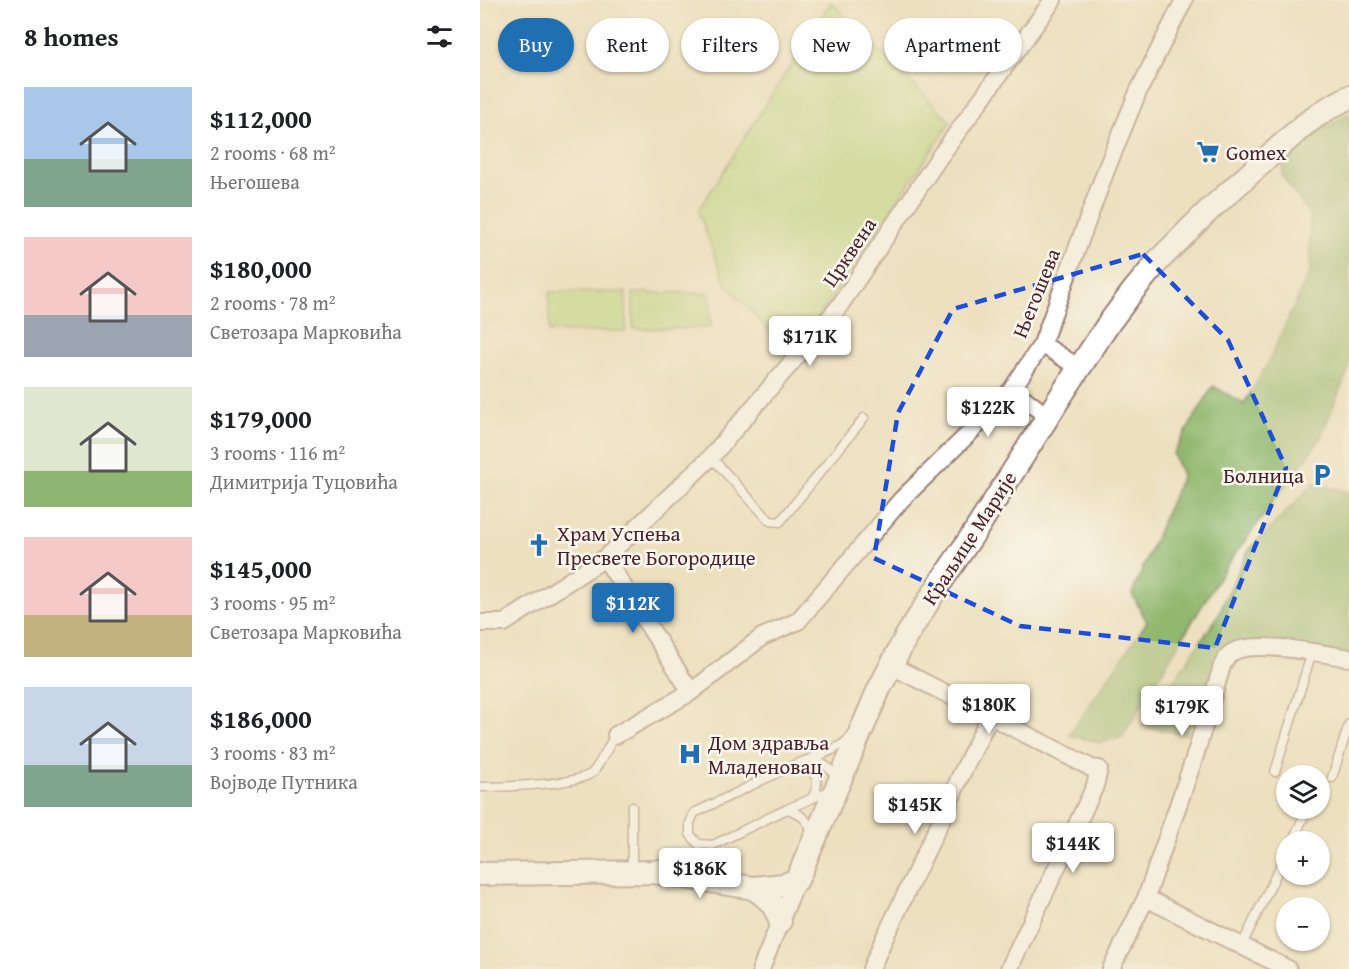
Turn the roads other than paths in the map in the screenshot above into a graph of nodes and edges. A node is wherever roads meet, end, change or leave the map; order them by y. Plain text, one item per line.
1 (1184, 0) edge
2 (1050, 1) edge
3 (1349, 97) edge
4 (1042, 344) junction
5 (1079, 368) junction
6 (1012, 389) junction
7 (1048, 417) junction
8 (864, 418) dead end
9 (711, 457) junction
10 (605, 558) junction
11 (480, 623) edge
12 (1312, 652) junction
13 (1349, 658) edge
14 (890, 665) junction
15 (691, 692) junction
16 (990, 716) junction
17 (864, 724) junction
18 (1349, 724) edge
19 (616, 735) joint
20 (812, 759) junction
21 (795, 765) junction
22 (1275, 772) dead end
23 (1332, 778) dead end
24 (838, 785) junction
25 (480, 787) edge
26 (812, 798) junction
27 (632, 807) dead end
28 (787, 809) junction
29 (814, 839) junction
30 (643, 872) junction
31 (480, 874) edge
32 (799, 874) junction
33 (1276, 875) edge
34 (753, 888) junction
35 (1146, 898) junction
36 (780, 921) junction
37 (1242, 945) junction
38 (761, 969) edge
39 (871, 969) edge
40 (1009, 969) edge
41 (1112, 969) edge
42 (1288, 969) edge

1 - 4 street, Његошева
2 - 9 street, Црквена
3 - 5 street, Краљице Марије
4 - 5 street
4 - 6 street, Његошева
5 - 7 street, Краљице Марије
6 - 7 street
6 - 15 street, Његошева
7 - 14 street, Краљице Марије
8 - 9 lane
9 - 10 street, Црквена
10 - 11 street, Црквена
10 - 15 street
12 - 13 street
12 - 22 lane
12 - 35 street
14 - 16 street
14 - 17 street, Краљице Марије
15 - 19 street, Његошева
16 - 39 street
16 - 40 street
17 - 20 lane
17 - 24 street, Краљице Марије
18 - 23 lane
19 - 25 lane
20 - 21 lane
20 - 24 lane
21 - 26 lane
21 - 28 lane
24 - 26 lane
24 - 29 street, Краљице Марије
26 - 28 lane
27 - 30 lane
28 - 29 lane
29 - 32 street, Краљице Марије
30 - 31 street
30 - 32 street
30 - 34 street
32 - 34 street
32 - 36 street, Краљице Марије
33 - 37 lane
34 - 36 street
35 - 37 street
35 - 41 street
36 - 38 street, Краљице Марије
37 - 42 street

